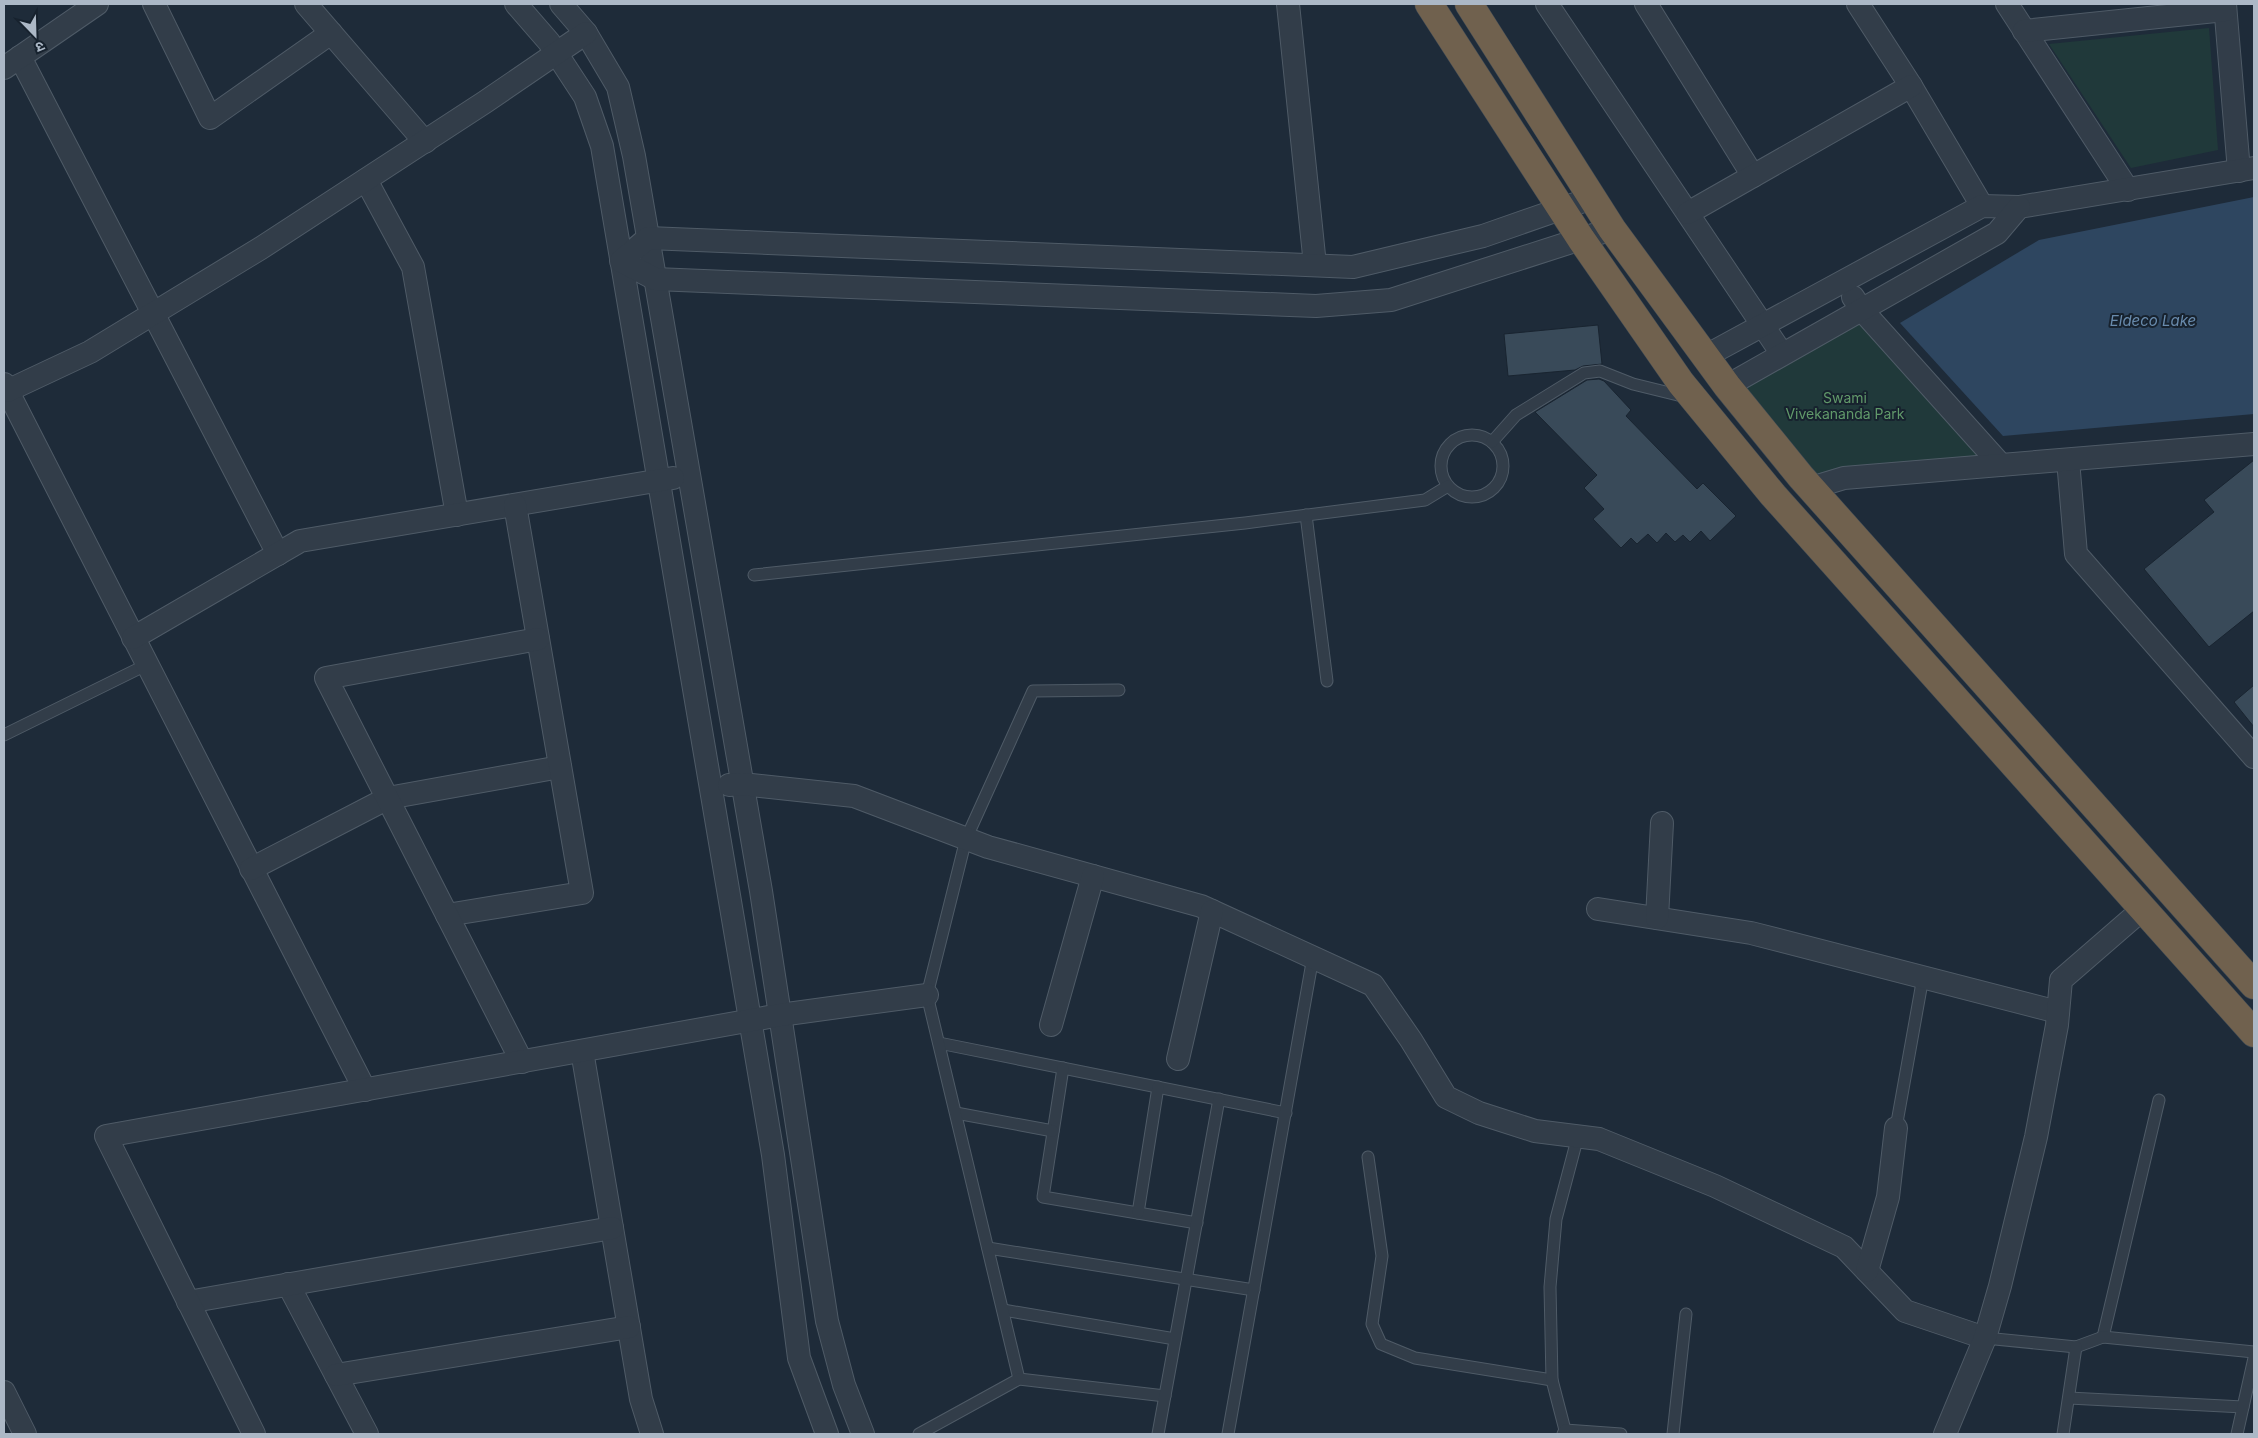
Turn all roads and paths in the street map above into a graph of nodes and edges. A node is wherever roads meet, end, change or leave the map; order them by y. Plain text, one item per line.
1 (98, 4) edge
2 (154, 4) edge
3 (306, 4) edge
4 (516, 4) edge
5 (561, 4) edge
6 (1288, 4) edge
7 (1429, 4) edge
8 (1469, 4) edge
9 (1548, 4) edge
10 (1646, 4) edge
11 (1858, 4) edge
12 (2008, 4) edge
13 (2225, 7) edge
14 (2024, 31) junction
15 (586, 32) junction
16 (331, 33) junction
17 (556, 53) junction
18 (12, 62) edge
19 (1911, 86) junction
20 (425, 142) junction
21 (2246, 169) edge
22 (1754, 176) junction
23 (366, 180) junction
24 (2128, 190) junction
25 (1592, 198) junction
26 (1982, 206) junction
27 (2019, 207) junction
28 (1562, 210) junction
29 (1688, 213) junction
30 (1612, 229) junction
31 (648, 238) junction
32 (1581, 239) junction
33 (621, 260) junction
34 (1315, 266) junction
35 (655, 279) junction
36 (1843, 282) junction
37 (1861, 309) junction
38 (154, 313) junction
39 (1763, 325) junction
40 (1782, 354) junction
41 (1704, 357) junction
42 (1727, 386) junction
43 (5, 388) edge
44 (1695, 399) junction
45 (1492, 442) junction
46 (2254, 444) edge
47 (2068, 460) junction
48 (2001, 465) junction
49 (689, 475) junction
50 (659, 481) junction
51 (1448, 486) junction
52 (1810, 488) junction
53 (515, 505) junction
54 (458, 514) junction
55 (1306, 515) junction
56 (278, 554) junction
57 (754, 575) dead end
58 (133, 638) junction
59 (538, 639) junction
60 (146, 665) junction
61 (1327, 681) dead end
62 (1119, 690) dead end
63 (4, 736) edge
64 (2254, 757) edge
65 (560, 767) junction
66 (742, 784) junction
67 (711, 788) junction
68 (388, 798) junction
69 (1662, 823) dead end
70 (966, 839) junction
71 (251, 869) junction
72 (1093, 876) junction
73 (2144, 908) junction
74 (1598, 909) dead end
75 (1212, 910) junction
76 (447, 915) junction
77 (1657, 918) junction
78 (1313, 957) junction
79 (1923, 977) junction
80 (2254, 985) edge
81 (927, 995) junction
82 (2058, 1012) junction
83 (780, 1016) junction
84 (751, 1021) junction
85 (1051, 1025) dead end
86 (2254, 1033) edge
87 (939, 1043) junction
88 (582, 1051) junction
89 (1178, 1059) dead end
90 (522, 1062) junction
91 (1063, 1068) junction
92 (1158, 1087) junction
93 (365, 1090) junction
94 (1219, 1099) junction
95 (2159, 1100) dead end
96 (956, 1113) junction
97 (1286, 1113) junction
98 (1896, 1128) joint
99 (1053, 1131) junction
100 (1578, 1136) junction
101 (1368, 1157) dead end
102 (1138, 1213) junction
103 (1196, 1222) junction
104 (612, 1228) junction
105 (988, 1248) junction
106 (1867, 1271) junction
107 (1186, 1281) junction
108 (288, 1284) junction
109 (1254, 1290) junction
110 (188, 1302) junction
111 (1003, 1310) junction
112 (1686, 1314) dead end
113 (629, 1327) junction
114 (2103, 1337) junction
115 (1985, 1338) junction
116 (1175, 1339) junction
117 (2076, 1347) junction
118 (2254, 1352) edge
119 (2254, 1358) edge
120 (336, 1375) junction
121 (1019, 1379) junction
122 (1552, 1380) junction
123 (4, 1392) edge
124 (1165, 1396) junction
125 (2068, 1398) junction
126 (2243, 1407) junction
127 (1564, 1432) edge
128 (25, 1434) edge
129 (254, 1434) edge
130 (367, 1434) edge
131 (652, 1434) edge
132 (827, 1434) edge
133 (863, 1434) edge
134 (920, 1434) edge
135 (1158, 1434) edge
136 (1228, 1434) edge
137 (1621, 1434) edge
138 (1673, 1434) edge
139 (1945, 1434) edge
140 (2063, 1434) edge
141 (2237, 1434) edge

1 - 18 street
2 - 16 street
3 - 16 street
4 - 17 street
5 - 15 street
6 - 34 street
7 - 28 highway
8 - 25 highway
9 - 29 street
10 - 22 street
11 - 19 street
12 - 14 street
13 - 14 street
13 - 21 street
14 - 24 street
15 - 17 street
15 - 31 street
16 - 20 street
17 - 20 street
17 - 33 street
18 - 38 street
19 - 22 street
19 - 26 street
20 - 23 street
21 - 24 street
22 - 29 street
23 - 38 street
23 - 54 street
24 - 27 street
25 - 28 street
25 - 30 highway
26 - 27 street
26 - 36 street
27 - 37 street
28 - 32 highway
28 - 34 street
29 - 39 street
30 - 32 street
30 - 41 highway
31 - 33 street
31 - 34 street
31 - 35 street
32 - 35 street
32 - 44 highway
33 - 35 street
33 - 50 street
35 - 49 street
36 - 37 street
36 - 39 street
37 - 40 street
37 - 48 street
38 - 43 street
38 - 56 street
39 - 40 street
39 - 41 street
40 - 42 street
41 - 42 highway
42 - 52 highway
43 - 58 street
44 - 45 lane
44 - 73 highway
45 - 51 lane
45 - 51 lane
46 - 47 street
47 - 48 street
47 - 64 street
48 - 52 street
49 - 50 street
49 - 66 street
50 - 53 street
50 - 67 street
51 - 55 lane
52 - 80 highway
53 - 54 street
53 - 59 street
54 - 56 street
55 - 57 lane
55 - 61 lane
56 - 58 street
58 - 60 street
59 - 65 street
59 - 68 street
60 - 63 lane
60 - 71 street
62 - 70 lane
65 - 68 street
65 - 76 street
66 - 67 street
66 - 70 street
66 - 83 street
67 - 84 street
68 - 71 street
68 - 76 street
69 - 77 street
70 - 72 street
70 - 81 lane
71 - 93 street
72 - 75 street
72 - 85 street
73 - 82 street
73 - 86 highway
74 - 77 street
75 - 78 street
75 - 89 street
76 - 90 street
77 - 79 street
78 - 97 lane
78 - 100 street
79 - 82 street
79 - 98 lane
81 - 83 street
81 - 87 lane
82 - 115 street
83 - 84 street
83 - 133 street
84 - 88 street
84 - 132 street
87 - 91 lane
87 - 96 lane
88 - 90 street
88 - 104 street
90 - 93 street
91 - 92 lane
91 - 99 lane
92 - 94 lane
92 - 102 lane
93 - 110 street
94 - 97 lane
94 - 103 lane
95 - 114 lane
96 - 99 lane
96 - 105 lane
97 - 109 lane
98 - 106 street
99 - 102 lane
100 - 106 street
100 - 122 lane
101 - 122 lane
102 - 103 lane
103 - 107 lane
104 - 108 street
104 - 113 street
105 - 107 lane
105 - 111 lane
106 - 115 street
107 - 109 lane
107 - 116 lane
108 - 110 street
108 - 120 street
109 - 136 lane
110 - 129 street
111 - 116 lane
111 - 121 lane
112 - 138 lane
113 - 120 street
113 - 131 street
114 - 117 lane
114 - 118 lane
115 - 117 lane
115 - 139 street
116 - 124 lane
117 - 125 lane
119 - 126 lane
120 - 130 street
121 - 124 lane
121 - 134 lane
122 - 127 lane
123 - 128 street
124 - 135 lane
125 - 126 lane
125 - 140 lane
126 - 141 lane
127 - 137 lane

